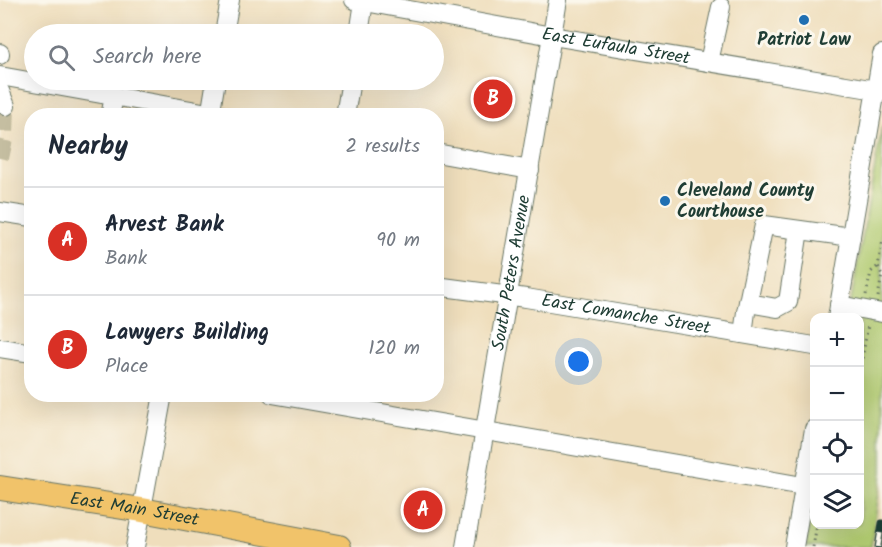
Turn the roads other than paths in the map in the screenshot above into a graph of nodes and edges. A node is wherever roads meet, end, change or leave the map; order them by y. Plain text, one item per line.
1 (230, 0) edge
2 (558, 0) edge
3 (359, 1) edge
4 (436, 7) edge
5 (721, 7) dead end
6 (226, 24) edge
7 (358, 24) edge
8 (552, 36) junction
9 (882, 54) edge
10 (709, 62) junction
11 (0, 76) edge
12 (24, 80) edge
13 (76, 90) edge
14 (216, 90) edge
15 (349, 90) edge
16 (879, 90) edge
17 (114, 97) junction
18 (112, 108) edge
19 (176, 108) edge
20 (215, 108) edge
21 (346, 108) edge
22 (444, 154) edge
23 (530, 170) junction
24 (0, 212) edge
25 (24, 216) edge
26 (799, 230) junction
27 (851, 237) junction
28 (444, 287) edge
29 (508, 296) junction
30 (748, 303) junction
31 (838, 311) edge
32 (876, 312) edge
33 (743, 334) junction
34 (810, 345) edge
35 (0, 348) edge
36 (24, 352) edge
37 (162, 402) edge
38 (317, 402) edge
39 (483, 432) junction
40 (810, 450) edge
41 (803, 486) junction
42 (0, 488) edge
43 (142, 510) junction
44 (135, 547) edge
45 (339, 547) edge
46 (465, 547) edge
47 (794, 547) edge

1 - 6 street
2 - 8 street, South Peters Avenue
3 - 4 street, East Eufaula Street
3 - 7 street
4 - 8 street, East Eufaula Street
5 - 10 street
8 - 10 street, East Eufaula Street
8 - 23 street, South Peters Avenue
9 - 16 street
10 - 16 street, East Eufaula Street
11 - 12 street
13 - 17 street
14 - 20 street
15 - 21 street
16 - 27 street
17 - 18 street
17 - 19 street
22 - 23 street
23 - 29 street, South Peters Avenue
24 - 25 street
26 - 27 street
26 - 30 street
26 - 30 street
27 - 31 street
28 - 29 street, East Comanche Street
29 - 33 street, East Comanche Street
29 - 39 street, South Peters Avenue
30 - 33 street
31 - 32 street
33 - 34 street, East Comanche Street
35 - 36 street
37 - 43 street
38 - 39 street
39 - 41 street
39 - 46 street, South Peters Avenue
40 - 41 street
41 - 47 street
42 - 43 main road, East Main Street
43 - 44 street
43 - 45 main road, East Main Street

